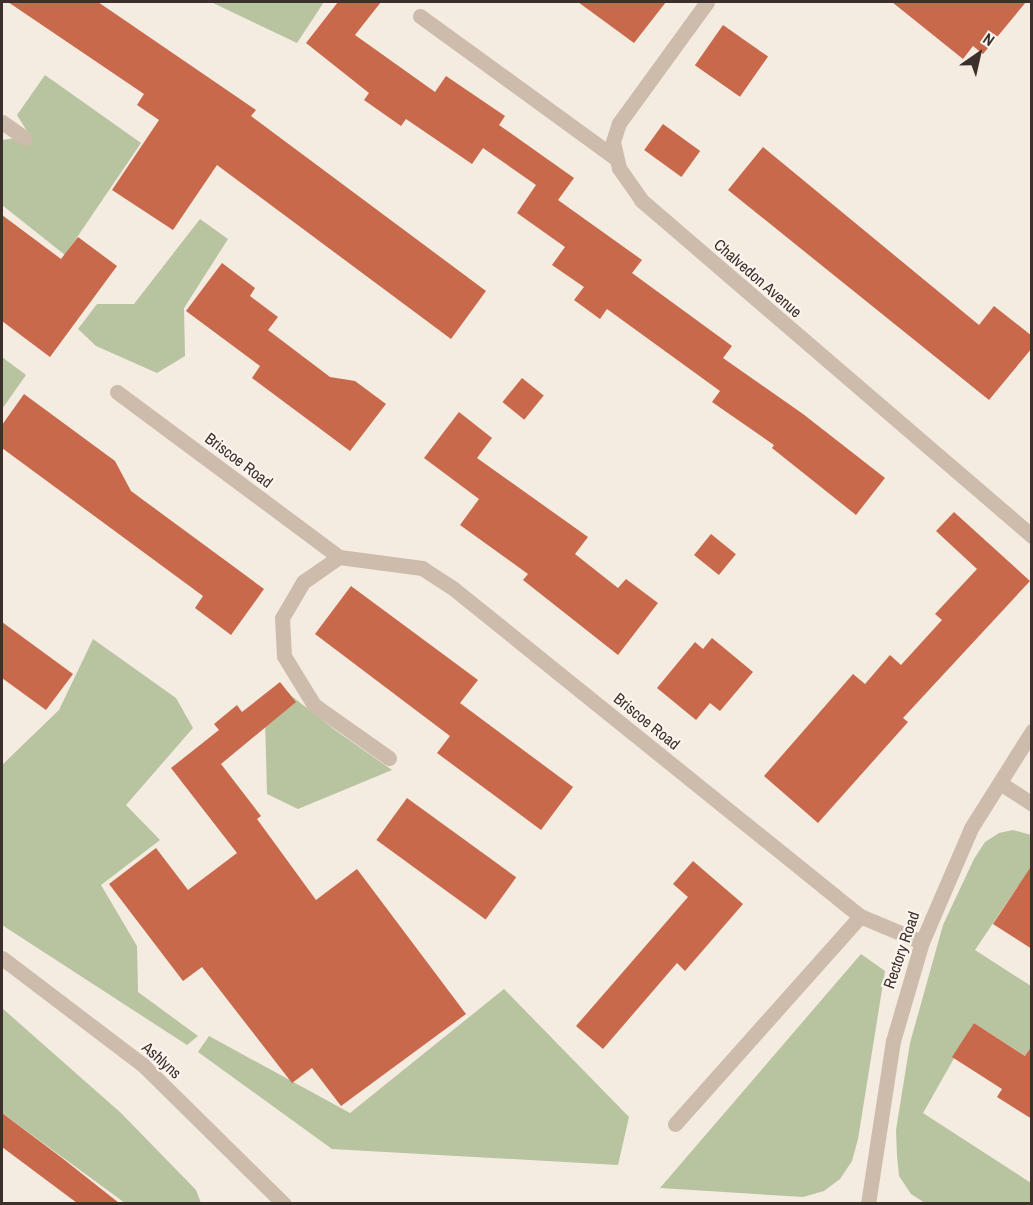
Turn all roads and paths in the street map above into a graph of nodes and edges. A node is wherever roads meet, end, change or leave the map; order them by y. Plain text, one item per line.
1 (707, 2) edge
2 (420, 16) dead end
3 (2, 122) edge
4 (25, 138) dead end
5 (614, 157) junction
6 (117, 393) dead end
7 (1032, 536) edge
8 (339, 557) junction
9 (1032, 731) edge
10 (389, 758) dead end
11 (1000, 783) junction
12 (1032, 804) edge
13 (860, 916) junction
14 (922, 942) junction
15 (2, 958) edge
16 (675, 1124) dead end
17 (284, 1203) edge
18 (868, 1203) edge

1 - 5 street
2 - 5 street
3 - 4 street
5 - 7 street, Chalvedon Avenue
6 - 8 street, Briscoe Road
8 - 10 street
8 - 13 street, Briscoe Road
9 - 11 street, Rectory Road
11 - 12 street
11 - 14 street, Rectory Road
13 - 14 street, Briscoe Road
13 - 16 street
14 - 18 street, Rectory Road
15 - 17 street, Ashlyns

